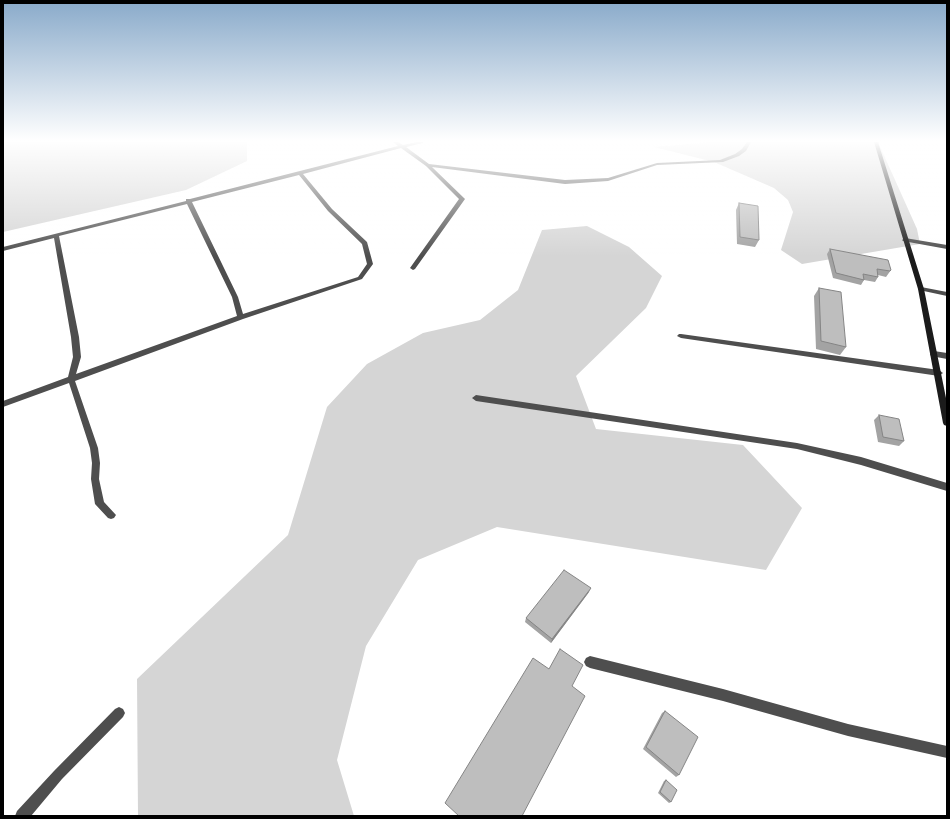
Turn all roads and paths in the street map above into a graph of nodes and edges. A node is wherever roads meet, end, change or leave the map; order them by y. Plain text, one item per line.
1 (270, 180) edge
2 (306, 180) edge
3 (443, 180) edge
4 (551, 180) edge
5 (599, 180) edge
6 (887, 180) edge
7 (188, 200) junction
8 (56, 235) junction
9 (905, 240) junction
10 (947, 247) edge
11 (3, 249) edge
12 (413, 268) dead end
13 (921, 289) junction
14 (947, 294) edge
15 (241, 317) junction
16 (681, 336) dead end
17 (934, 354) junction
18 (947, 356) edge
19 (939, 373) junction
20 (71, 379) junction
21 (476, 398) dead end
22 (3, 404) edge
23 (947, 423) edge
24 (947, 487) edge
25 (111, 515) dead end
26 (590, 662) dead end
27 (119, 713) dead end
28 (947, 752) edge
29 (22, 816) edge

1 - 7 street
2 - 15 street
3 - 12 street
4 - 5 street
6 - 9 main road
7 - 8 street
7 - 15 street
8 - 11 street
8 - 20 street
9 - 10 street
9 - 13 main road
13 - 14 street
13 - 17 main road
15 - 20 street
16 - 19 street
17 - 18 street
17 - 19 main road
19 - 23 main road
20 - 22 street
20 - 25 street
21 - 24 street
26 - 28 street
27 - 29 street

